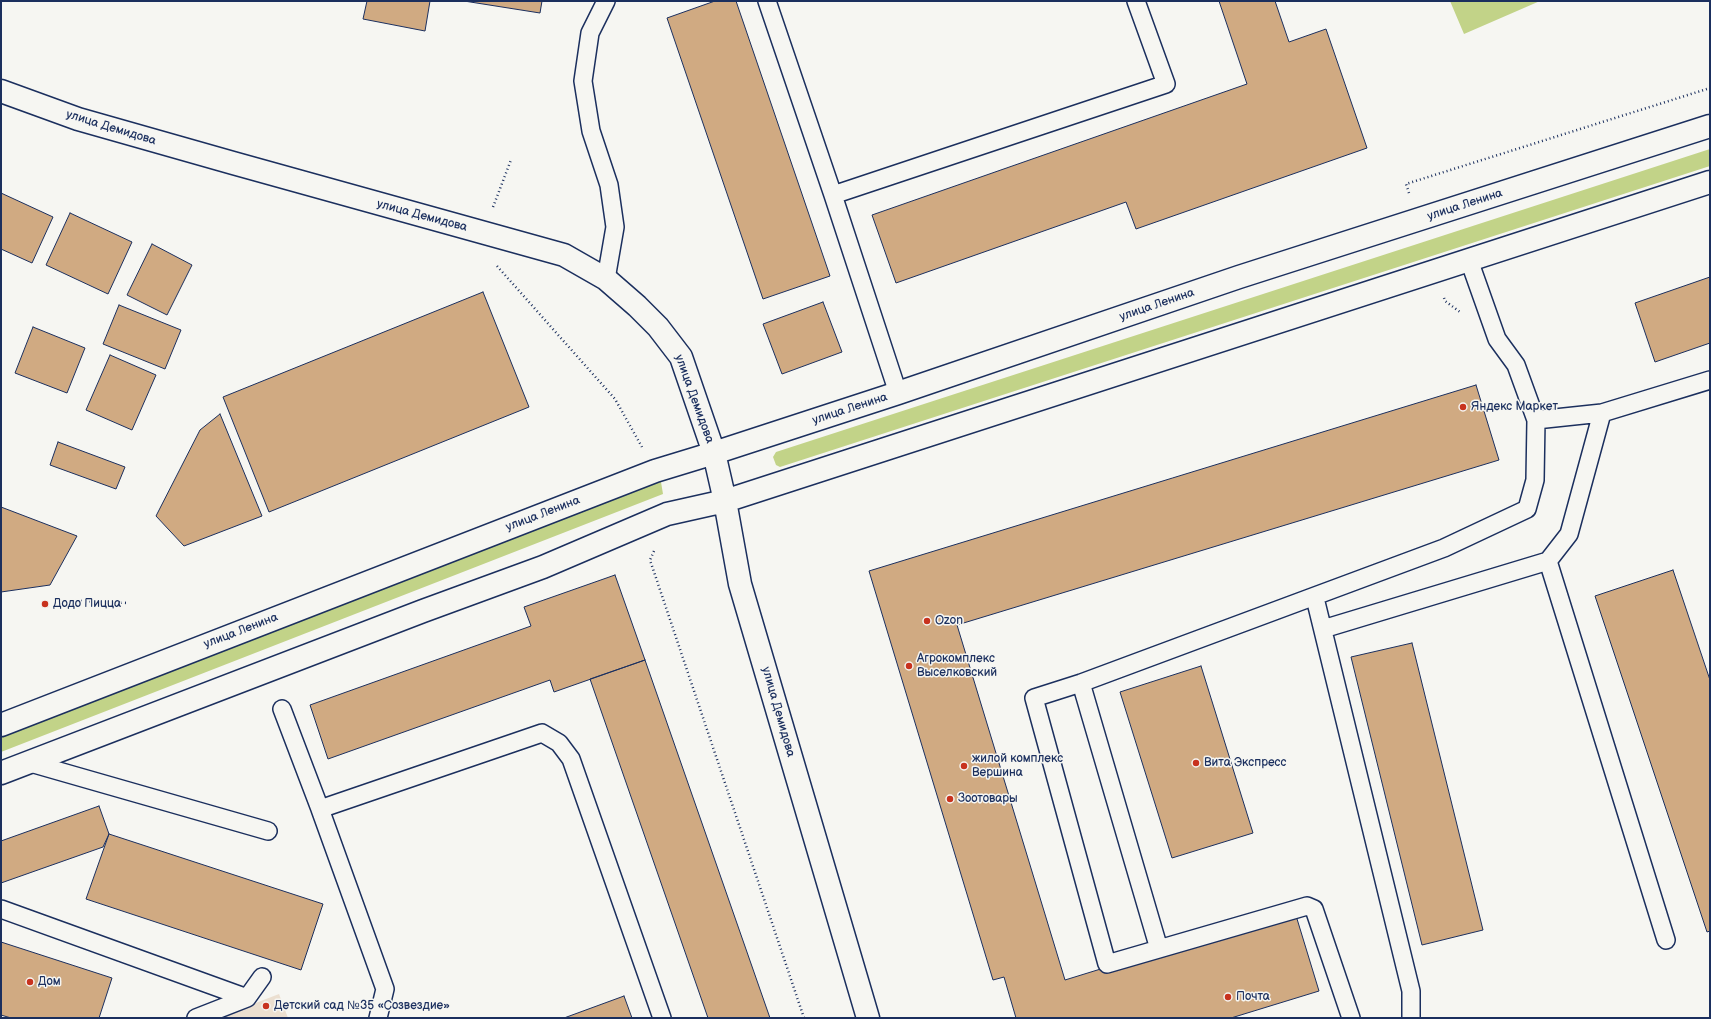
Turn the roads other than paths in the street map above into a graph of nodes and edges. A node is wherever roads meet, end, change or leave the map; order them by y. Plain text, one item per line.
1 (606, 1) edge
2 (767, 1) edge
3 (1136, 1) edge
4 (2, 95) edge
5 (1710, 126) edge
6 (1710, 182) edge
7 (833, 195) junction
8 (1469, 260) junction
9 (606, 279) junction
10 (1710, 380) edge
11 (898, 393) junction
12 (1602, 413) junction
13 (1536, 420) junction
14 (714, 453) junction
15 (725, 500) junction
16 (1548, 561) junction
17 (1315, 598) junction
18 (1323, 629) junction
19 (1081, 684) junction
20 (282, 709) dead end
21 (1, 724) edge
22 (27, 762) junction
23 (1, 773) edge
24 (320, 809) junction
25 (268, 831) dead end
26 (1, 909) edge
27 (1666, 940) dead end
28 (1159, 949) junction
29 (262, 977) dead end
30 (247, 998) junction
31 (196, 1018) edge
32 (378, 1018) edge
33 (662, 1018) edge
34 (868, 1018) edge
35 (1351, 1018) edge
36 (1411, 1018) edge

1 - 9 lane
2 - 7 lane
3 - 7 lane
4 - 9 street, улица Демидова
5 - 11 street, улица Ленина
6 - 8 street
7 - 11 lane
8 - 13 lane
8 - 15 street
9 - 14 street, улица Демидова
10 - 12 lane
11 - 14 street, улица Ленина
12 - 13 lane
12 - 16 lane
13 - 17 lane
14 - 15 street, улица Демидова
14 - 21 street, улица Ленина
15 - 22 street
15 - 34 street, улица Демидова
16 - 18 lane
16 - 27 lane
17 - 18 lane
17 - 19 lane
18 - 36 lane
19 - 28 lane
19 - 28 lane
20 - 24 lane
22 - 23 street
22 - 25 lane
24 - 32 lane
24 - 33 lane
26 - 30 lane
28 - 35 lane
29 - 30 lane
30 - 31 lane

